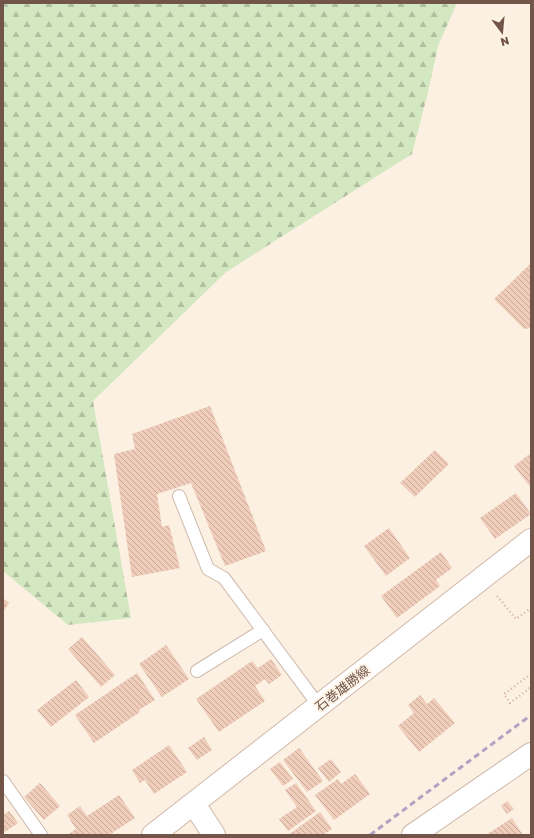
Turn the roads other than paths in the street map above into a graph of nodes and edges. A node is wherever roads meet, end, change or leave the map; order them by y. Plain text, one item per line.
1 (179, 496) dead end
2 (531, 540) edge
3 (263, 630) junction
4 (197, 671) dead end
5 (319, 706) junction
6 (531, 754) edge
7 (3, 781) edge
8 (194, 804) junction
9 (41, 835) edge
10 (153, 835) edge
11 (214, 835) edge
12 (413, 835) edge

1 - 3 lane
2 - 5 main road, 石巻雄勝線
3 - 4 lane
3 - 5 lane
5 - 8 main road, 石巻雄勝線
6 - 12 main road
7 - 9 lane
8 - 10 main road, 石巻雄勝線
8 - 11 main road

